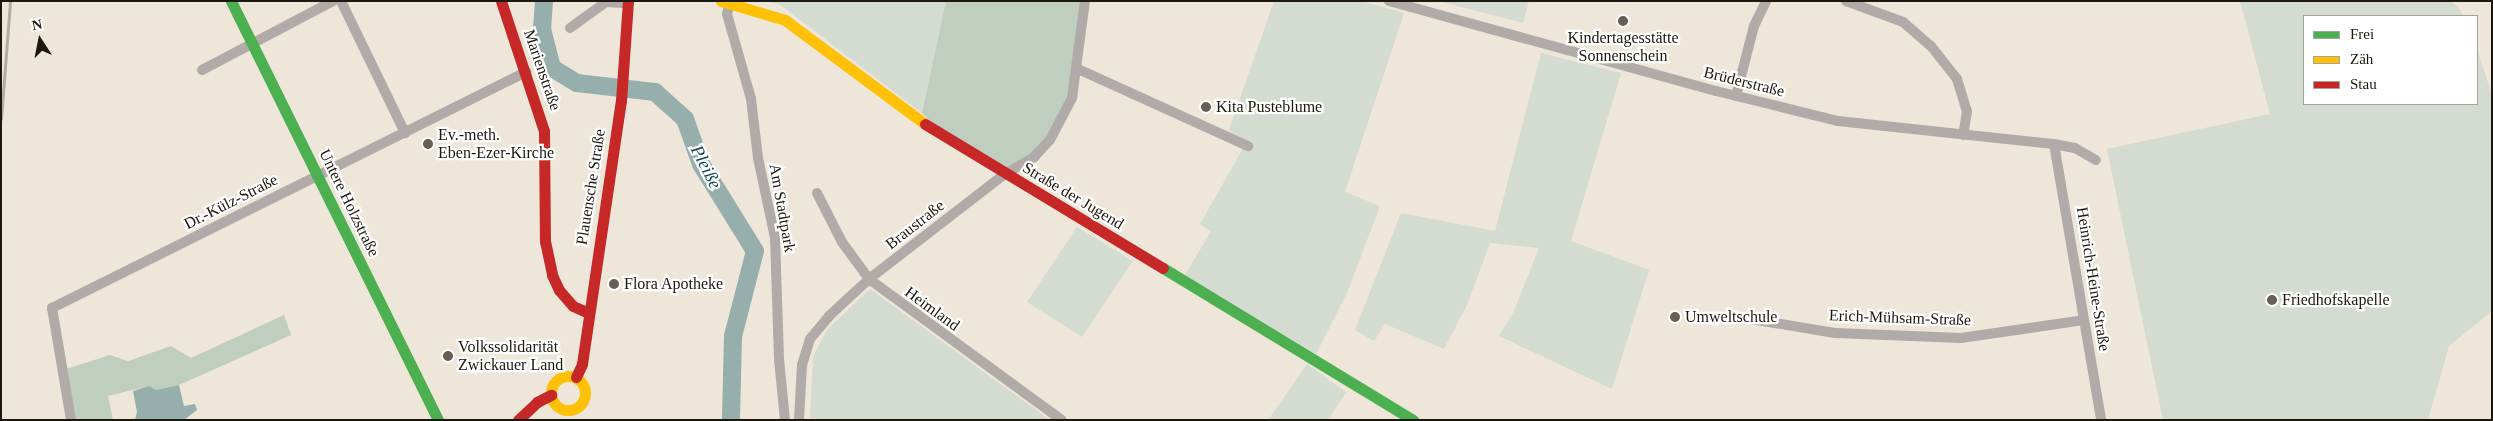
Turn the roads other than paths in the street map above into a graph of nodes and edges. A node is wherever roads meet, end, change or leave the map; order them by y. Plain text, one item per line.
1 (231, 1) edge
2 (333, 1) edge
3 (341, 1) edge
4 (501, 1) edge
5 (1085, 1) edge
6 (1390, 1) edge
7 (1754, 1) edge
8 (1766, 1) edge
9 (1846, 1) edge
10 (628, 2) edge
11 (725, 3) edge
12 (1758, 12) junction
13 (570, 28) dead end
14 (253, 44) junction
15 (202, 70) dead end
16 (1078, 70) junction
17 (526, 72) junction
18 (1736, 96) junction
19 (405, 133) junction
20 (1963, 135) junction
21 (2054, 144) junction
22 (1248, 146) dead end
23 (2096, 160) dead end
24 (1004, 174) junction
25 (318, 175) junction
26 (818, 193) dead end
27 (869, 279) junction
28 (589, 313) junction
29 (1745, 318) dead end
30 (2084, 320) junction
31 (576, 377) junction
32 (551, 395) junction
33 (575, 415) edge
34 (72, 420) edge
35 (438, 420) edge
36 (518, 420) edge
37 (784, 420) edge
38 (799, 420) edge
39 (1062, 420) edge
40 (1413, 420) edge
41 (2101, 420) edge

1 - 14 street, Untere Holzstraße
2 - 14 street
3 - 19 street
4 - 17 street, Marienstraße
5 - 16 street, Braustraße
6 - 18 street, Brüderstraße
7 - 12 street
8 - 12 street
9 - 20 street
10 - 13 street
10 - 28 street, Plauensche Straße
11 - 24 street, Straße der Jugend
11 - 37 street, Am Stadtpark
12 - 18 street
14 - 15 street
14 - 25 street, Untere Holzstraße
16 - 22 street
16 - 24 street, Braustraße
17 - 19 street, Dr.-Külz-Straße
17 - 28 street, Marienstraße
18 - 20 street, Brüderstraße
19 - 25 street, Dr.-Külz-Straße
20 - 21 street, Brüderstraße
21 - 23 street, Brüderstraße
21 - 30 street, Heinrich-Heine-Straße
24 - 27 street, Braustraße
24 - 40 street, Straße der Jugend
25 - 34 street, Dr.-Külz-Straße
25 - 35 street, Untere Holzstraße
26 - 27 street, Heimland
27 - 38 street, Braustraße
27 - 39 street, Heimland
28 - 31 street, Plauensche Straße
29 - 30 street, Erich-Mühsam-Straße
30 - 41 street, Heinrich-Heine-Straße
31 - 32 street
31 - 33 street
32 - 33 street
32 - 36 street

